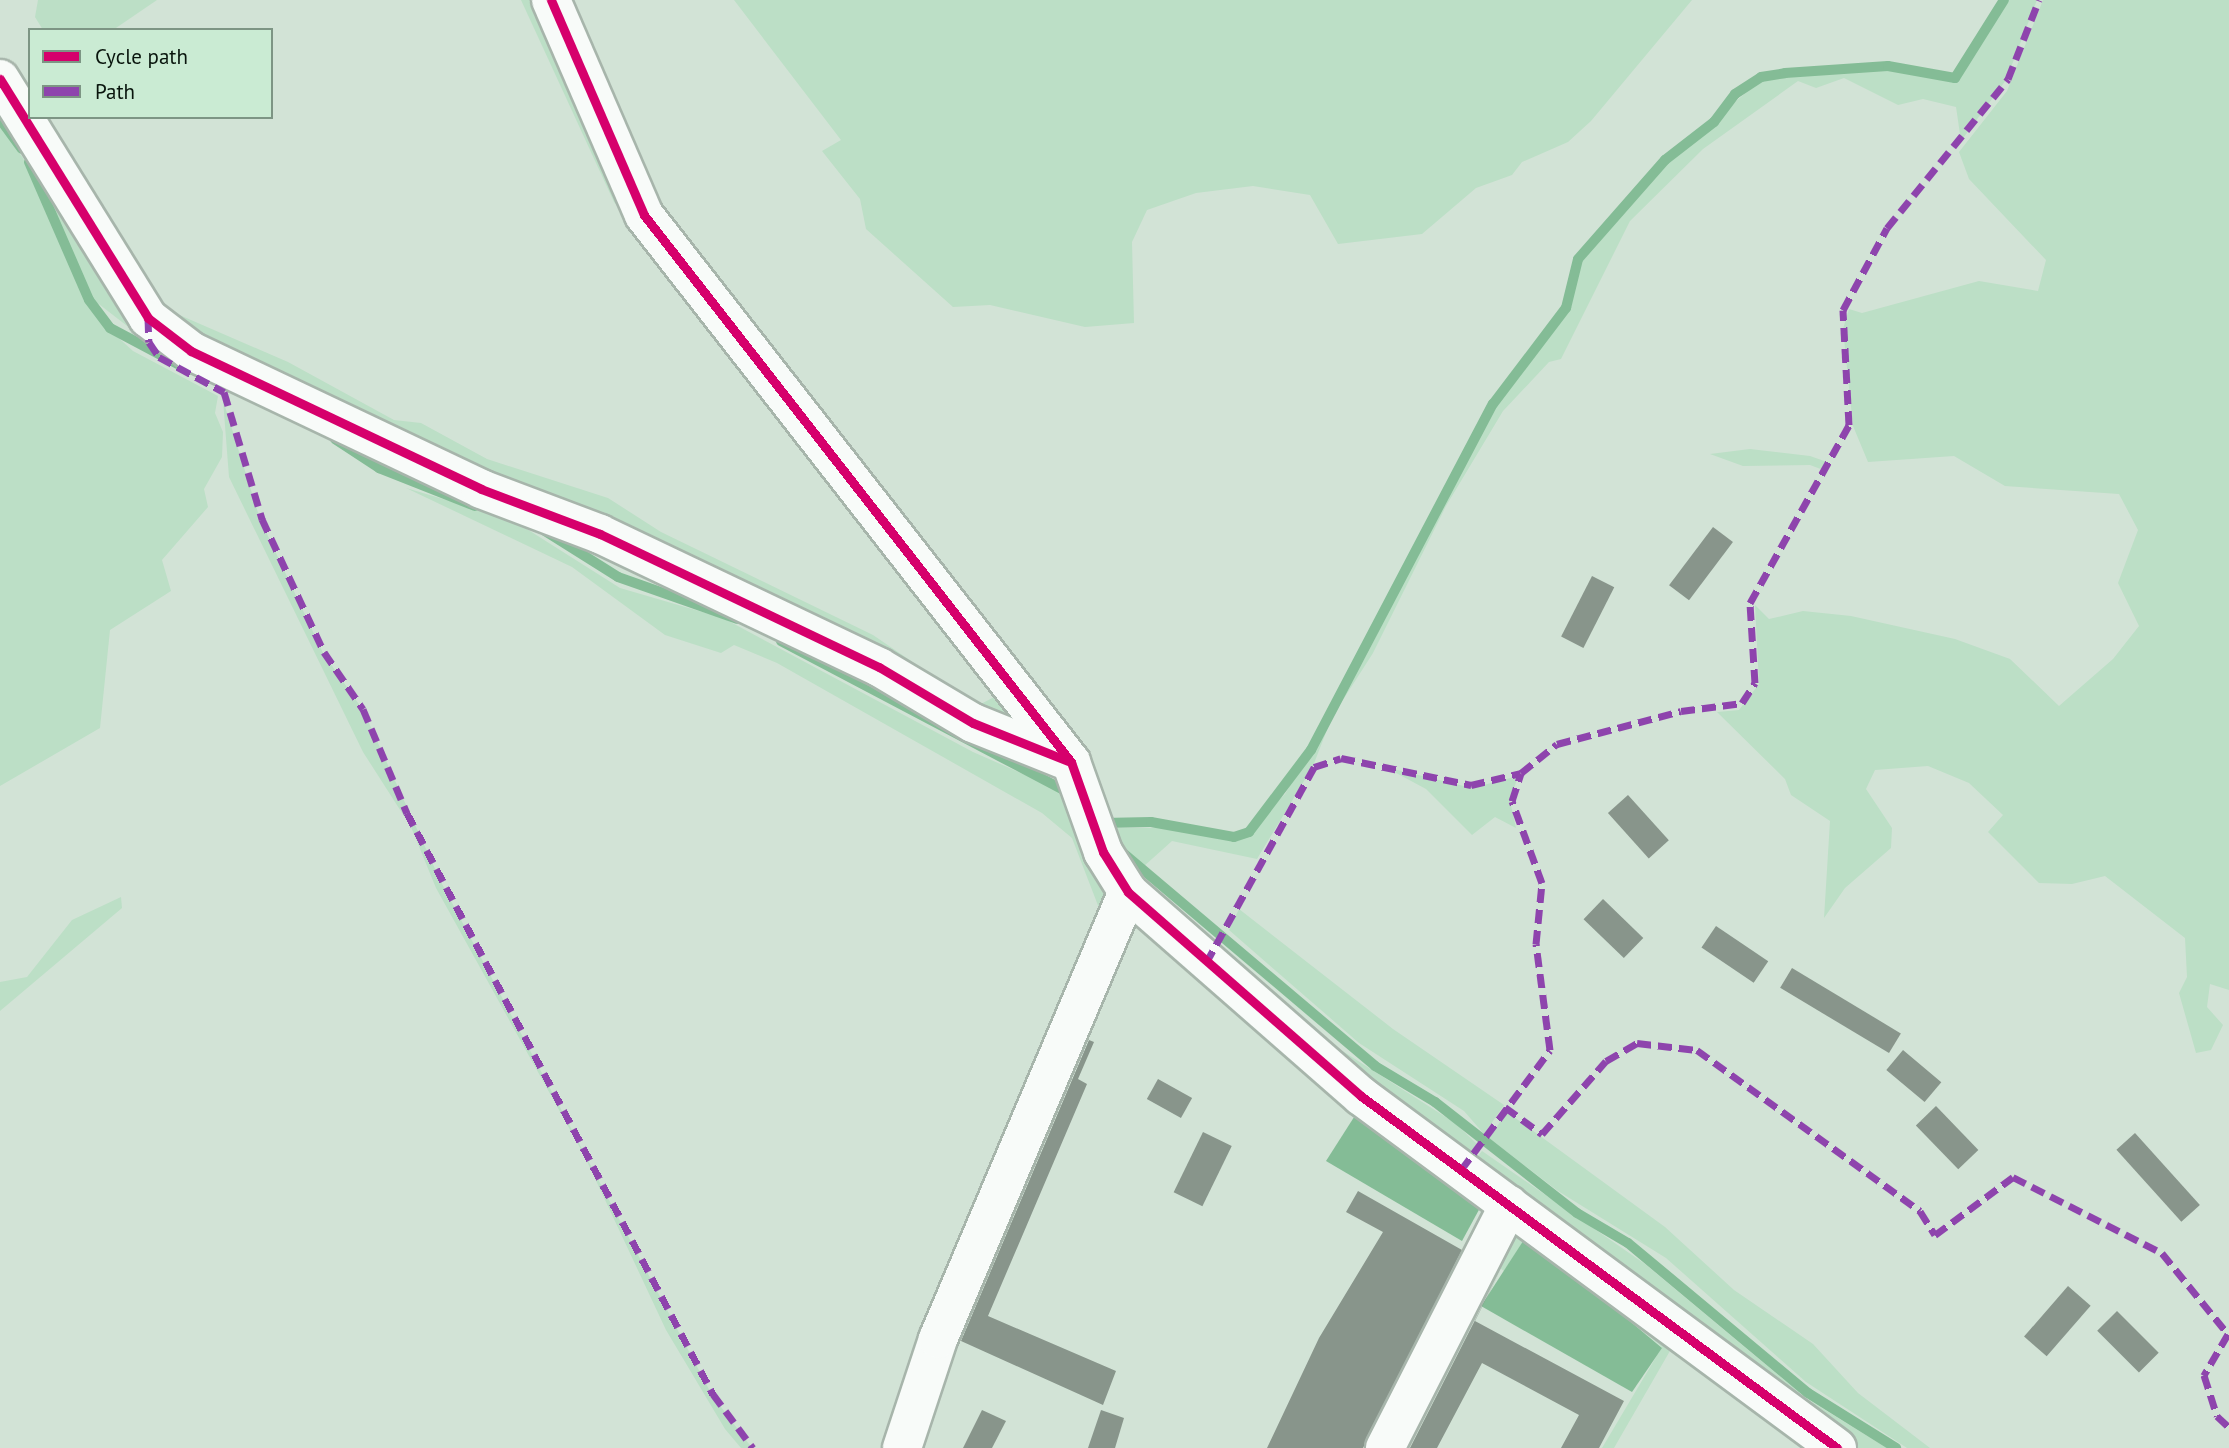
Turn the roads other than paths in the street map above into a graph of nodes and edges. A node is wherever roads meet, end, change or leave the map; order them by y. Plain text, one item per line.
1 (551, 0) edge
2 (0, 79) edge
3 (1072, 762) junction
4 (1128, 892) junction
5 (1509, 1205) junction
6 (902, 1448) edge
7 (1385, 1448) edge
8 (1837, 1448) edge

1 - 3 street
2 - 3 street
3 - 4 street
4 - 5 street
4 - 6 street
5 - 7 street
5 - 8 street

